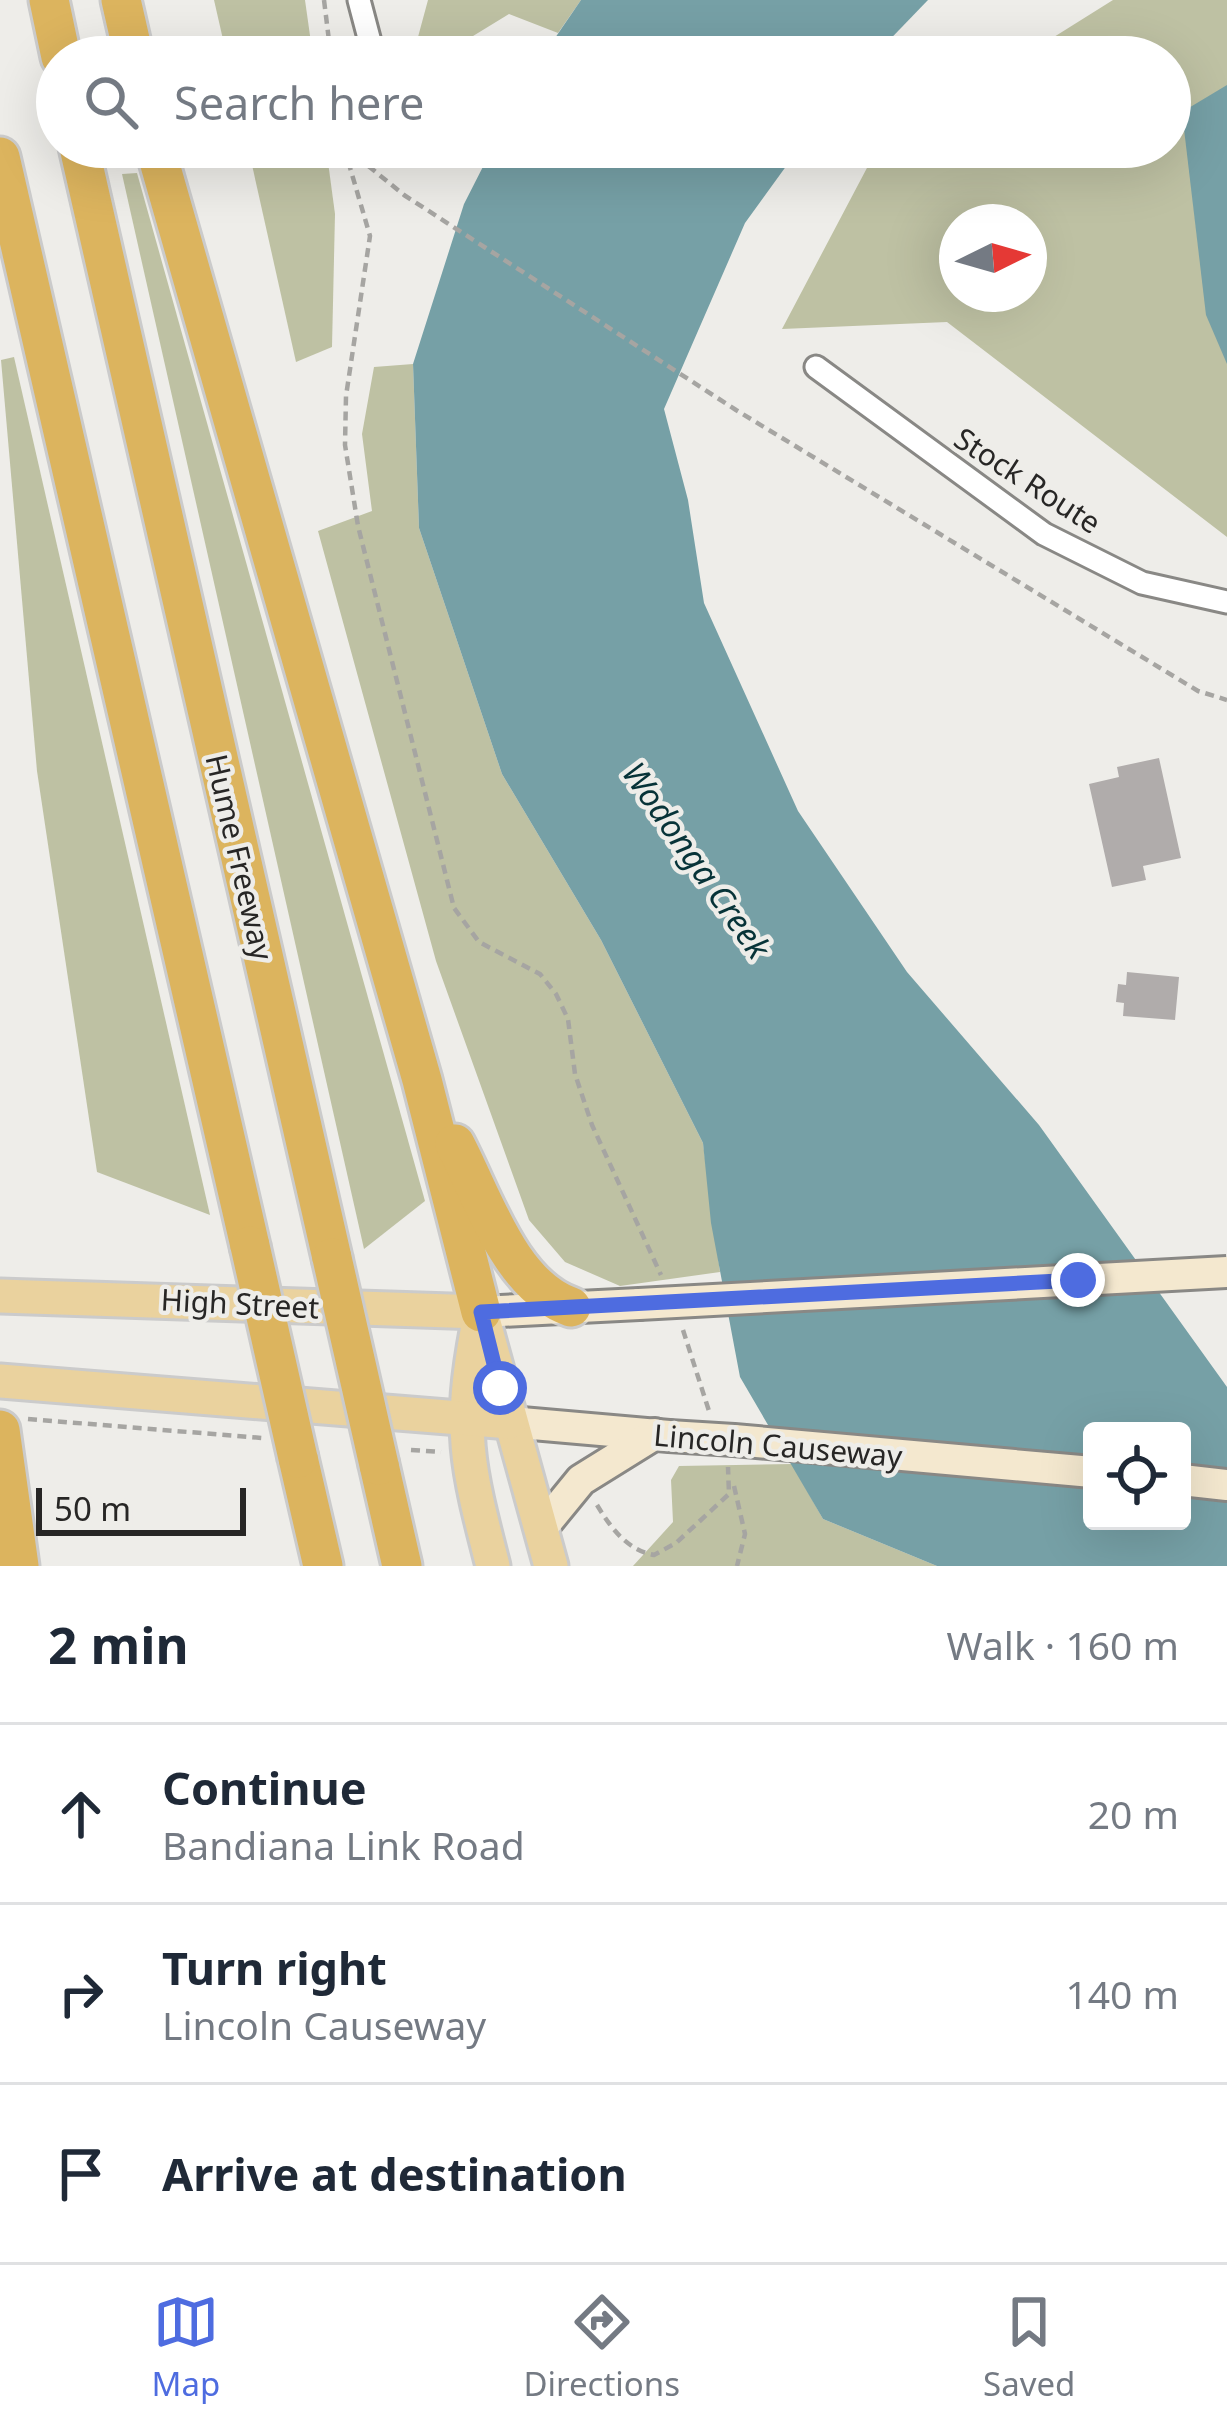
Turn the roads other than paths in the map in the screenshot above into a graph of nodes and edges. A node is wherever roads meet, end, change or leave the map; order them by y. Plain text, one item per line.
1 (49, 0) edge
2 (121, 0) edge
3 (359, 0) edge
4 (57, 36) edge
5 (129, 36) edge
6 (368, 36) edge
7 (0, 157) edge
8 (85, 168) edge
9 (161, 168) edge
10 (816, 367) dead end
11 (1227, 602) edge
12 (422, 1080) junction
13 (1227, 1272) edge
14 (0, 1296) edge
15 (571, 1307) junction
16 (481, 1312) junction
17 (0, 1381) edge
18 (464, 1417) junction
19 (510, 1422) junction
20 (0, 1430) edge
21 (662, 1435) junction
22 (1083, 1471) edge
23 (1191, 1481) edge
24 (1227, 1484) edge
25 (541, 1529) junction
26 (19, 1566) edge
27 (323, 1566) edge
28 (402, 1566) edge
29 (493, 1566) edge
30 (551, 1566) edge

1 - 4 highway
2 - 5 highway
3 - 6 street
7 - 27 highway, bridge
8 - 28 highway, Hume Freeway, bridge
9 - 12 highway
10 - 11 street, Stock Route
12 - 15 highway
12 - 16 highway
13 - 15 main road, bridge
14 - 16 main road, High Street
15 - 16 main road
16 - 18 main road
16 - 19 main road
17 - 18 main road
18 - 19 main road, Lincoln Causeway
18 - 29 main road
19 - 21 main road, Lincoln Causeway
19 - 25 main road
20 - 26 highway
21 - 22 main road, Lincoln Causeway, bridge
21 - 25 main road
23 - 24 main road
25 - 30 main road

